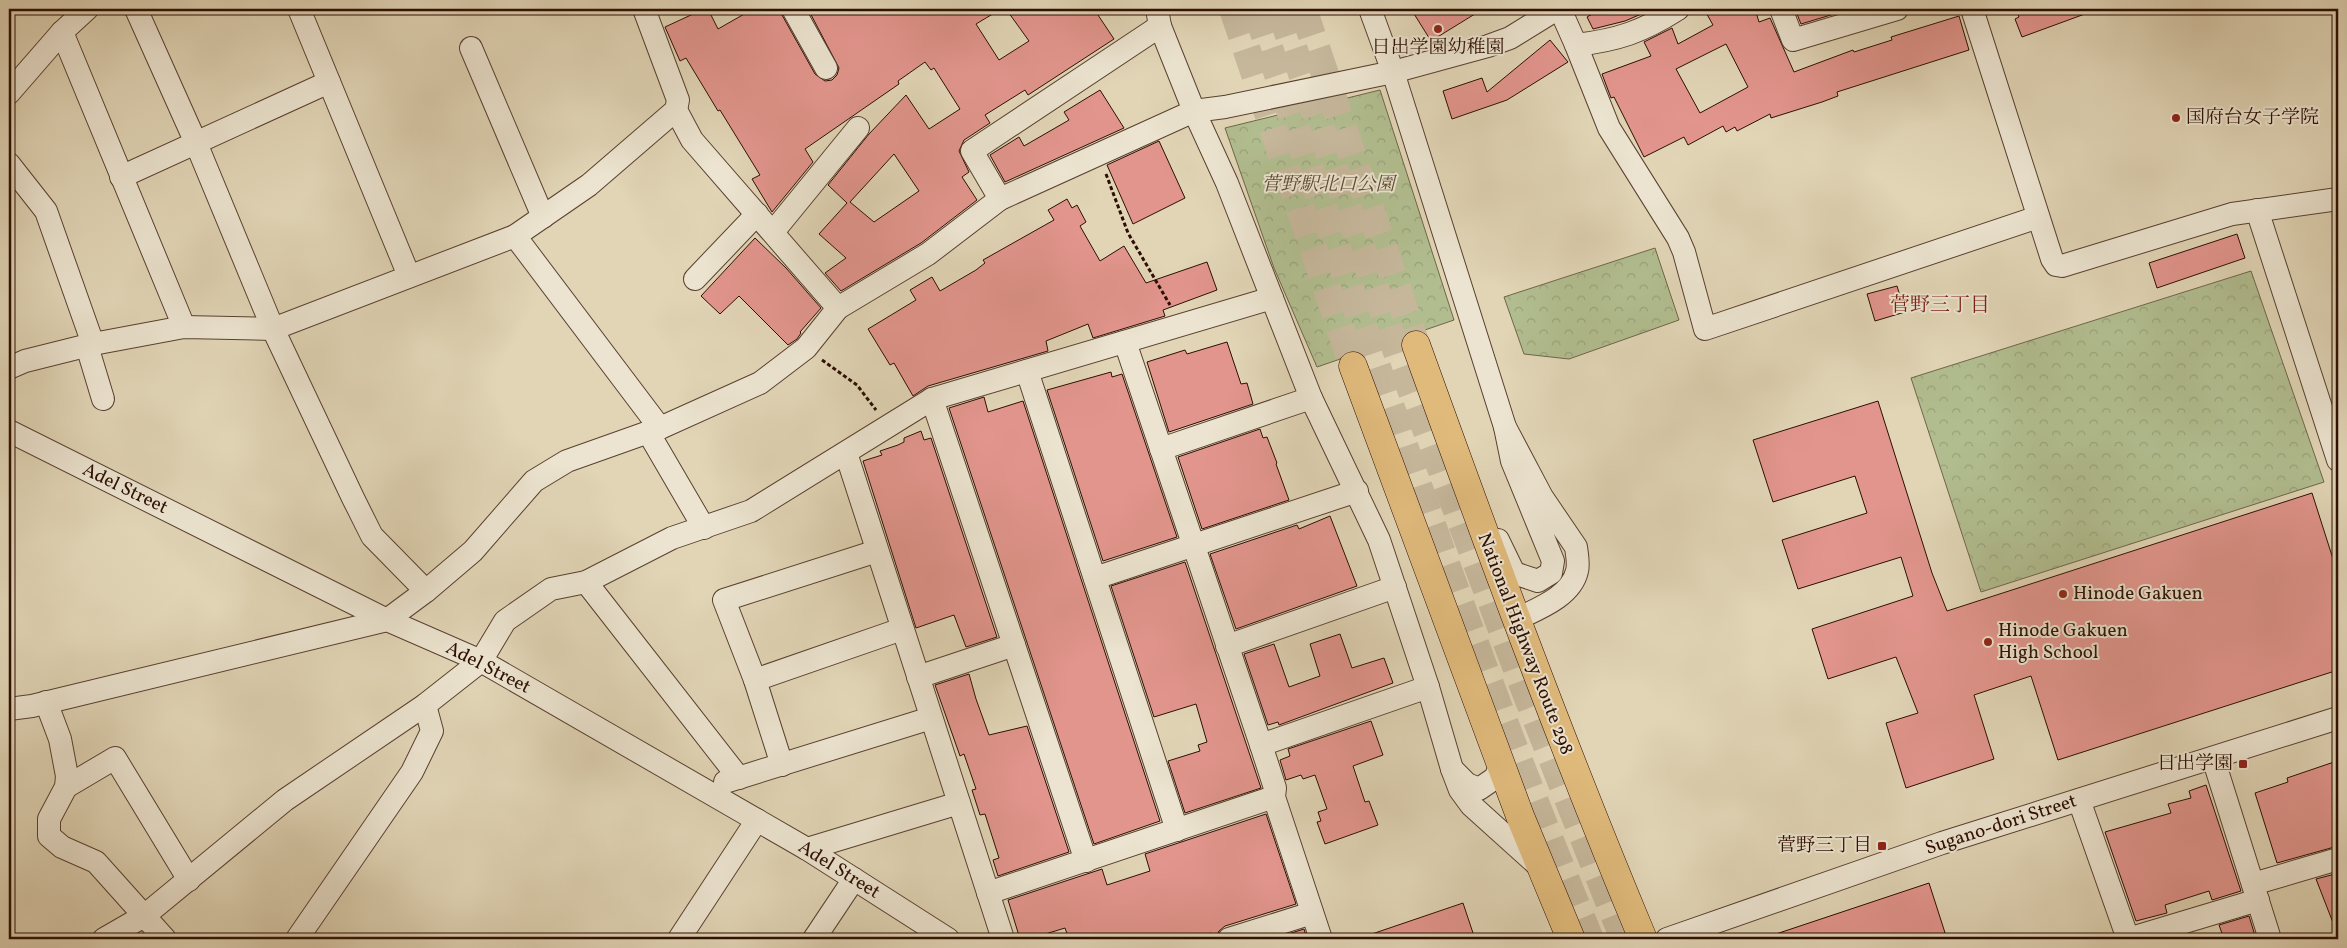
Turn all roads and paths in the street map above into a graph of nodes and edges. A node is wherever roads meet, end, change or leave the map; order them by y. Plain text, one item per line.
1 (87, 9) edge
2 (136, 9) edge
3 (298, 9) edge
4 (644, 9) edge
5 (793, 9) edge
6 (1370, 9) edge
7 (1558, 9) edge
8 (1678, 9) edge
9 (1781, 9) edge
10 (1897, 9) edge
11 (1972, 9) edge
12 (1158, 17) edge
13 (62, 32) junction
14 (1576, 45) junction
15 (471, 48) dead end
16 (826, 68) dead end
17 (1392, 72) junction
18 (329, 82) junction
19 (9, 93) edge
20 (676, 110) junction
21 (1194, 111) junction
22 (858, 128) dead end
23 (196, 143) junction
24 (1099, 155) junction
25 (9, 164) edge
26 (121, 177) junction
27 (1000, 199) junction
28 (2338, 200) edge
29 (2257, 210) junction
30 (757, 214) junction
31 (2038, 217) junction
32 (543, 218) junction
33 (773, 232) junction
34 (515, 236) junction
35 (409, 276) junction
36 (695, 279) dead end
37 (1272, 298) junction
38 (838, 308) junction
39 (1181, 325) junction
40 (184, 327) junction
41 (273, 329) junction
42 (1125, 342) junction
43 (90, 345) junction
44 (1416, 345) tunnel mouth
45 (806, 348) junction
46 (1353, 366) tunnel mouth
47 (9, 368) edge
48 (1027, 371) junction
49 (1311, 398) junction
50 (103, 399) dead end
51 (932, 399) junction
52 (889, 426) junction
53 (1505, 427) junction
54 (654, 430) junction
55 (9, 431) edge
56 (1160, 449) junction
57 (846, 453) junction
58 (2338, 460) edge
59 (1357, 491) junction
60 (1481, 527) junction
61 (704, 528) junction
62 (1193, 547) junction
63 (877, 551) junction
64 (1095, 578) junction
65 (586, 582) junction
66 (1395, 586) junction
67 (426, 591) junction
68 (387, 620) junction
69 (1515, 620) junction
70 (902, 629) junction
71 (1014, 645) junction
72 (1227, 646) junction
73 (481, 661) junction
74 (918, 677) junction
75 (755, 680) junction
76 (1428, 687) junction
77 (46, 702) junction
78 (425, 705) junction
79 (9, 709) edge
80 (931, 718) junction
81 (2338, 718) edge
82 (1261, 745) junction
83 (2213, 758) junction
84 (782, 764) junction
85 (1501, 765) junction
86 (1452, 769) junction
87 (739, 778) junction
88 (66, 787) junction
89 (704, 788) junction
90 (1274, 797) junction
91 (2079, 800) junction
92 (959, 803) junction
93 (758, 820) junction
94 (1178, 830) junction
95 (807, 849) junction
96 (2338, 859) edge
97 (1086, 861) junction
98 (1542, 870) junction
99 (854, 879) junction
100 (189, 880) junction
101 (2256, 892) junction
102 (988, 893) junction
103 (1312, 913) junction
104 (144, 916) junction
105 (104, 939) edge
106 (165, 939) edge
107 (297, 939) edge
108 (679, 939) edge
109 (814, 939) edge
110 (948, 939) edge
111 (1003, 939) edge
112 (1229, 939) edge
113 (1321, 939) edge
114 (1571, 939) edge
115 (1643, 939) edge
116 (1667, 939) edge
117 (2128, 939) edge
118 (2270, 939) edge

1 - 13 street
2 - 23 street
3 - 18 street
4 - 20 street
5 - 16 street
6 - 17 street
7 - 14 street
7 - 17 street
8 - 14 street
9 - 10 street
11 - 31 street
12 - 21 street
12 - 27 street
13 - 19 street
13 - 26 street
14 - 31 street
15 - 32 street
17 - 21 street
17 - 53 street
18 - 23 street
18 - 35 street
20 - 30 street
20 - 32 street
21 - 24 street
21 - 37 street
22 - 33 street
23 - 26 street
23 - 41 street
24 - 27 street
24 - 39 path
25 - 43 street
26 - 40 street
27 - 38 street
28 - 29 street
29 - 31 street
29 - 58 street
30 - 33 street
30 - 36 street
32 - 34 street
33 - 38 street
34 - 35 street
34 - 54 street
35 - 41 street
37 - 39 street
37 - 49 street
38 - 45 street
39 - 42 street
40 - 41 street
40 - 43 street
41 - 67 street
42 - 48 street
42 - 56 street
43 - 47 street
43 - 50 street
44 - 60 highway, National Highway Route 298
45 - 52 path
45 - 54 street
46 - 85 highway
48 - 51 street
48 - 64 street
49 - 56 street
49 - 59 street
51 - 52 street
51 - 71 street
52 - 57 street
53 - 60 street
53 - 69 street
54 - 61 street
54 - 67 street
55 - 68 street, Adel Street
56 - 62 street
57 - 61 street
57 - 63 street
59 - 62 street
59 - 66 street
60 - 69 highway, National Highway Route 298
61 - 65 street
62 - 64 street
62 - 72 street
63 - 70 street
63 - 75 street
64 - 94 street
65 - 73 street
65 - 87 street
66 - 72 street
66 - 76 street
67 - 68 street
68 - 73 street, Adel Street
68 - 77 street
69 - 115 highway, National Highway Route 298
70 - 74 street
70 - 75 street
71 - 74 street
71 - 97 street
72 - 82 street
73 - 78 street
73 - 89 street, Adel Street
74 - 80 street
75 - 84 street
76 - 82 street
76 - 86 street
77 - 79 street
77 - 88 street
78 - 100 street
78 - 107 street
80 - 84 street
80 - 92 street
81 - 83 street, Sugano-dori Street
82 - 90 street
83 - 91 street, Sugano-dori Street
83 - 101 street
84 - 87 street
85 - 86 street
85 - 98 highway
86 - 98 street
87 - 89 street
88 - 100 street
88 - 104 street
89 - 93 street, Adel Street
90 - 94 street
90 - 103 street
91 - 116 street, Sugano-dori Street
91 - 117 street
92 - 95 street
92 - 102 street
93 - 95 street, Adel Street
93 - 108 street
94 - 97 street
95 - 99 street, Adel Street
96 - 101 street
97 - 102 street
98 - 114 highway
99 - 109 street
99 - 110 street, Adel Street
100 - 104 street
101 - 117 street
101 - 118 street
102 - 111 street
103 - 112 street
103 - 113 street
104 - 105 street
104 - 106 street

